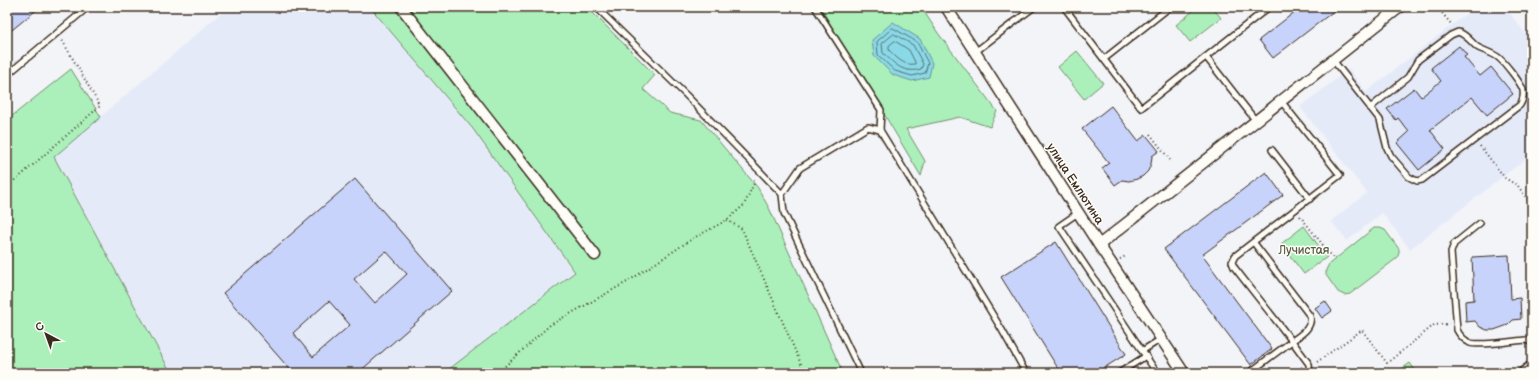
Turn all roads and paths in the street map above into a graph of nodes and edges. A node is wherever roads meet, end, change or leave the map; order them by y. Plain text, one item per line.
1 (88, 7) edge
2 (401, 7) edge
3 (596, 7) edge
4 (814, 7) edge
5 (946, 7) edge
6 (1034, 7) edge
7 (1064, 7) edge
8 (1170, 7) edge
9 (1269, 7) edge
10 (1400, 7) edge
11 (1437, 7) edge
12 (57, 32) junction
13 (1458, 32) junction
14 (975, 52) junction
15 (1206, 57) junction
16 (1104, 59) junction
17 (1332, 60) junction
18 (7, 75) edge
19 (1281, 101) junction
20 (1370, 108) junction
21 (1256, 121) junction
22 (880, 130) junction
23 (1150, 134) dead end
24 (1474, 140) junction
25 (1272, 150) dead end
26 (1170, 160) dead end
27 (760, 171) junction
28 (7, 184) edge
29 (782, 194) junction
30 (1310, 199) junction
31 (1532, 206) edge
32 (1295, 210) junction
33 (1078, 213) junction
34 (727, 220) junction
35 (1480, 224) dead end
36 (1254, 243) junction
37 (1099, 245) junction
38 (595, 255) dead end
39 (1334, 259) dead end
40 (1456, 324) junction
41 (1161, 339) junction
42 (1292, 341) junction
43 (1532, 342) edge
44 (1144, 353) junction
45 (1309, 364) junction
46 (1532, 366) edge
47 (501, 373) edge
48 (805, 373) edge
49 (861, 373) edge
50 (1026, 373) edge
51 (1119, 373) edge
52 (1157, 373) edge
53 (1184, 373) edge
54 (1249, 373) edge
55 (1291, 373) edge
56 (1310, 373) edge
57 (1523, 373) edge

1 - 12 lane
2 - 38 street
3 - 27 lane
4 - 22 lane
5 - 14 street, улица Емлютина
6 - 14 lane
7 - 16 lane
8 - 16 lane
9 - 15 lane
10 - 17 street
11 - 13 path
12 - 18 lane
12 - 28 path
13 - 20 lane
13 - 24 lane
14 - 33 street, улица Емлютина
15 - 16 lane
15 - 21 lane
17 - 19 street
17 - 20 lane
19 - 21 street
19 - 30 lane
20 - 24 lane
21 - 37 street
22 - 29 lane
22 - 50 lane
23 - 26 path
24 - 31 path
25 - 30 lane
27 - 29 lane
27 - 34 path
29 - 49 lane
30 - 32 lane
32 - 36 lane
32 - 39 path
33 - 37 street, улица Емлютина
33 - 44 lane
34 - 47 path
34 - 48 path
35 - 40 lane
36 - 42 lane
36 - 42 lane
37 - 41 street, улица Емлютина
40 - 43 lane
40 - 45 path
41 - 44 lane
41 - 53 street, улица Емлютина
42 - 45 lane
42 - 54 lane
44 - 51 lane
44 - 52 lane
45 - 55 path
45 - 56 lane
46 - 57 street

